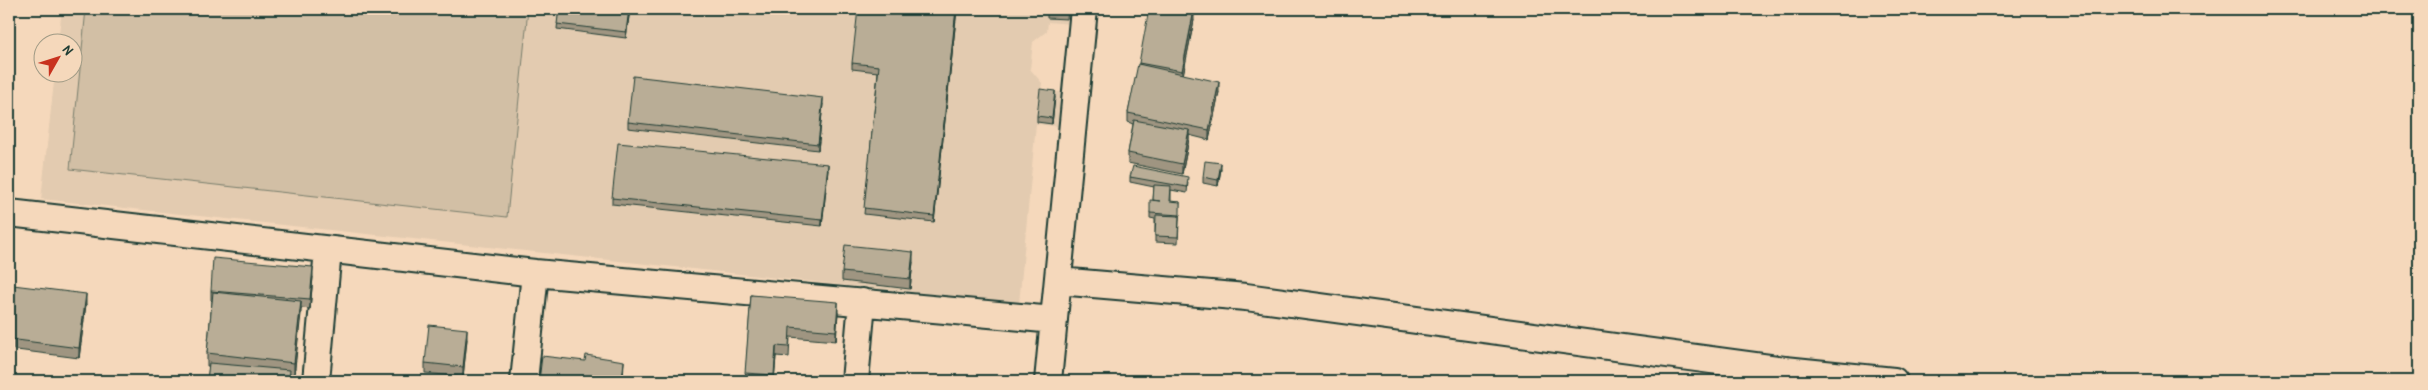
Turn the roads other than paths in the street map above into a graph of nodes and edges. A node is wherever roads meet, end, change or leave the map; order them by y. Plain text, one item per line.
1 (1084, 9) edge
2 (9, 213) edge
3 (328, 250) junction
4 (535, 274) junction
5 (1058, 281) junction
6 (862, 302) junction
7 (1054, 320) junction
8 (316, 381) edge
9 (524, 381) edge
10 (854, 381) edge
11 (1048, 381) edge
12 (1894, 381) edge

1 - 5 street
2 - 3 street
3 - 4 street
3 - 8 street
4 - 6 street
4 - 9 street
5 - 7 street
5 - 12 street
6 - 7 street
6 - 10 street
7 - 11 street

